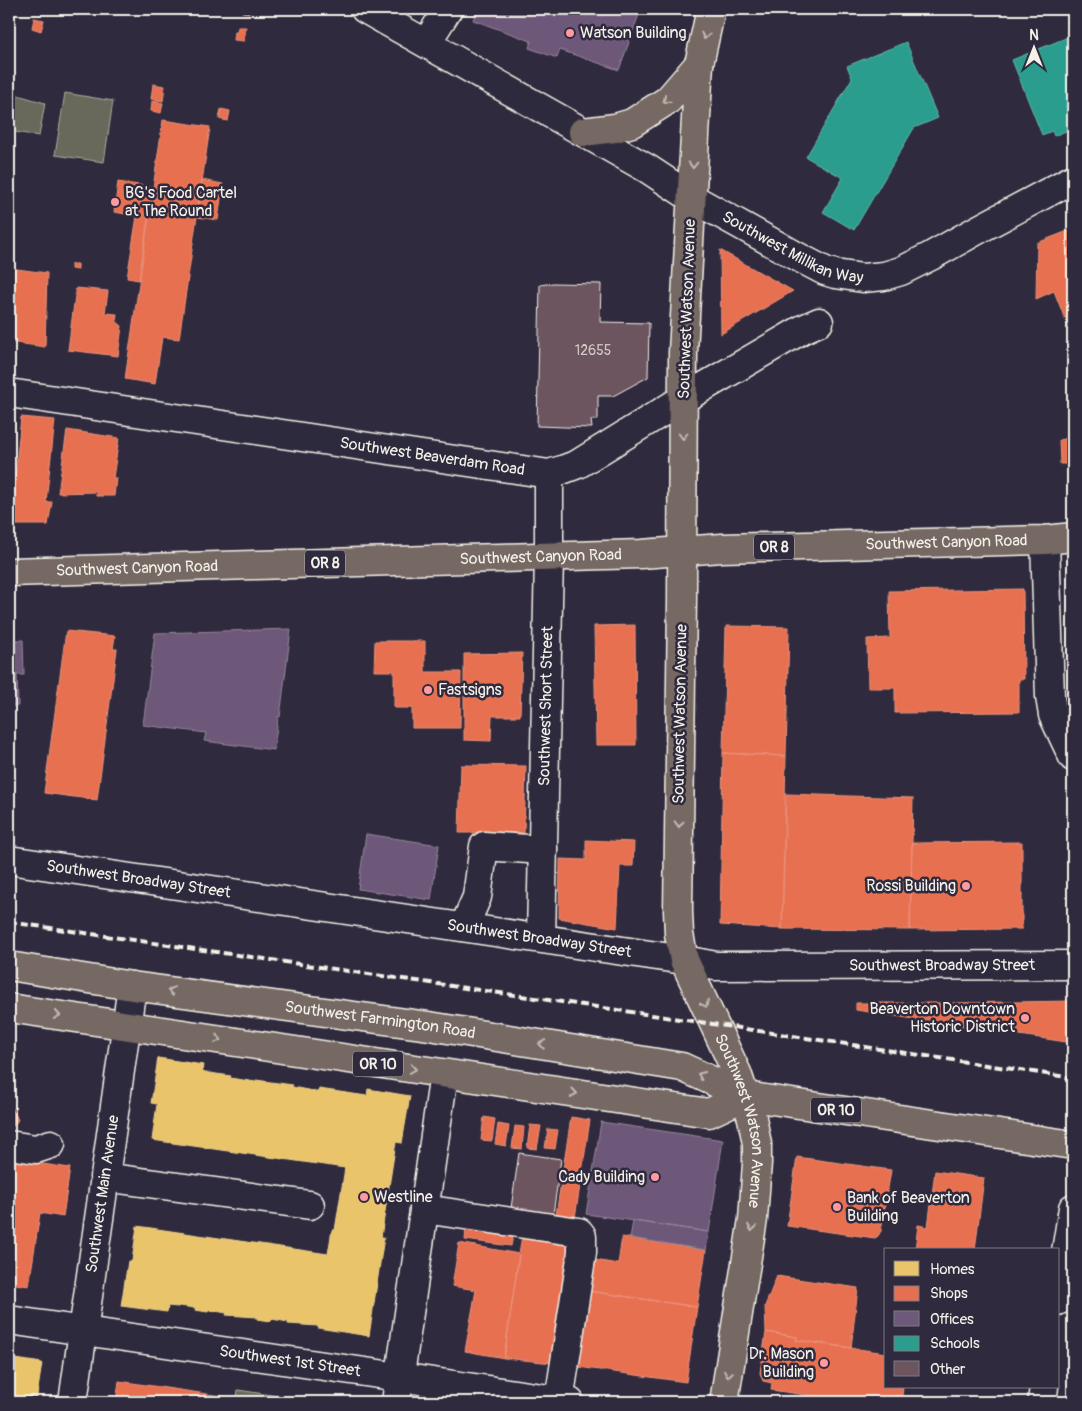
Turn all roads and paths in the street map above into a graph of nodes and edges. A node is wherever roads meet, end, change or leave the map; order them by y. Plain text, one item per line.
1 (365, 9) edge
2 (712, 9) edge
3 (699, 64) junction
4 (583, 132) junction
5 (1073, 180) edge
6 (692, 198) junction
7 (819, 322) dead end
8 (9, 393) edge
9 (683, 398) junction
10 (549, 474) junction
11 (1073, 538) edge
12 (1045, 540) junction
13 (683, 551) junction
14 (549, 556) junction
15 (9, 572) edge
16 (1073, 757) edge
17 (543, 850) junction
18 (9, 860) edge
19 (464, 927) junction
20 (541, 938) junction
21 (684, 960) junction
22 (1073, 965) edge
23 (9, 966) edge
24 (132, 986) junction
25 (9, 1008) edge
26 (126, 1026) junction
27 (444, 1074) junction
28 (745, 1096) junction
29 (51, 1144) dead end
30 (9, 1145) edge
31 (1073, 1145) edge
32 (104, 1177) junction
33 (310, 1206) dead end
34 (1073, 1208) edge
35 (424, 1209) junction
36 (1060, 1289) edge
37 (9, 1320) edge
38 (82, 1332) junction
39 (1044, 1388) edge
40 (398, 1390) edge
41 (564, 1401) edge
42 (73, 1402) edge
43 (724, 1402) edge
44 (1042, 1402) edge

1 - 4 street, Southwest Millikan Way
2 -> 3 main road, Southwest Watson Avenue
3 -> 4 main road
3 -> 6 main road, Southwest Watson Avenue
4 - 6 street, Southwest Millikan Way
5 - 6 street, Southwest Millikan Way
6 - 9 main road, Southwest Watson Avenue
7 - 9 street, Southwest Beaverdam Road
8 - 10 street, Southwest Beaverdam Road
9 - 10 street, Southwest Beaverdam Road
9 -> 13 main road, Southwest Watson Avenue
10 - 14 street, Southwest Short Street
11 - 12 main road, Southwest Canyon Road / OR 8
12 - 13 main road, Southwest Canyon Road / OR 8
12 - 16 street
13 - 14 main road, Southwest Canyon Road / OR 8
13 -> 21 main road, Southwest Watson Avenue
14 - 15 main road, Southwest Canyon Road / OR 8
14 - 17 street, Southwest Short Street
17 - 19 street
17 - 20 street, Southwest Short Street
18 - 19 street, Southwest Broadway Street
19 - 20 street, Southwest Broadway Street
20 - 21 street, Southwest Broadway Street
21 - 22 street, Southwest Broadway Street
21 -> 28 main road, Southwest Watson Avenue
23 - 24 main road, Southwest Farmington Road / OR 10
24 - 26 street, Southwest Main Avenue
28 -> 24 main road, Southwest Farmington Road / OR 10
25 -> 26 main road, OR 10
26 -> 27 main road, OR 10
26 - 32 street, Southwest Main Avenue
27 -> 28 main road, OR 10
27 - 35 street
28 - 31 main road, Southwest Farmington Road / OR 10
28 -> 43 main road, Southwest Watson Avenue
29 - 30 street
32 - 33 street
32 - 38 street, Southwest Main Avenue
34 - 36 street
35 - 40 street
35 - 41 street
37 - 38 street, Southwest 1st Street
38 - 40 street, Southwest 1st Street
38 - 42 street, Southwest Main Avenue
39 - 44 street
40 - 41 street, Southwest 1st Street

